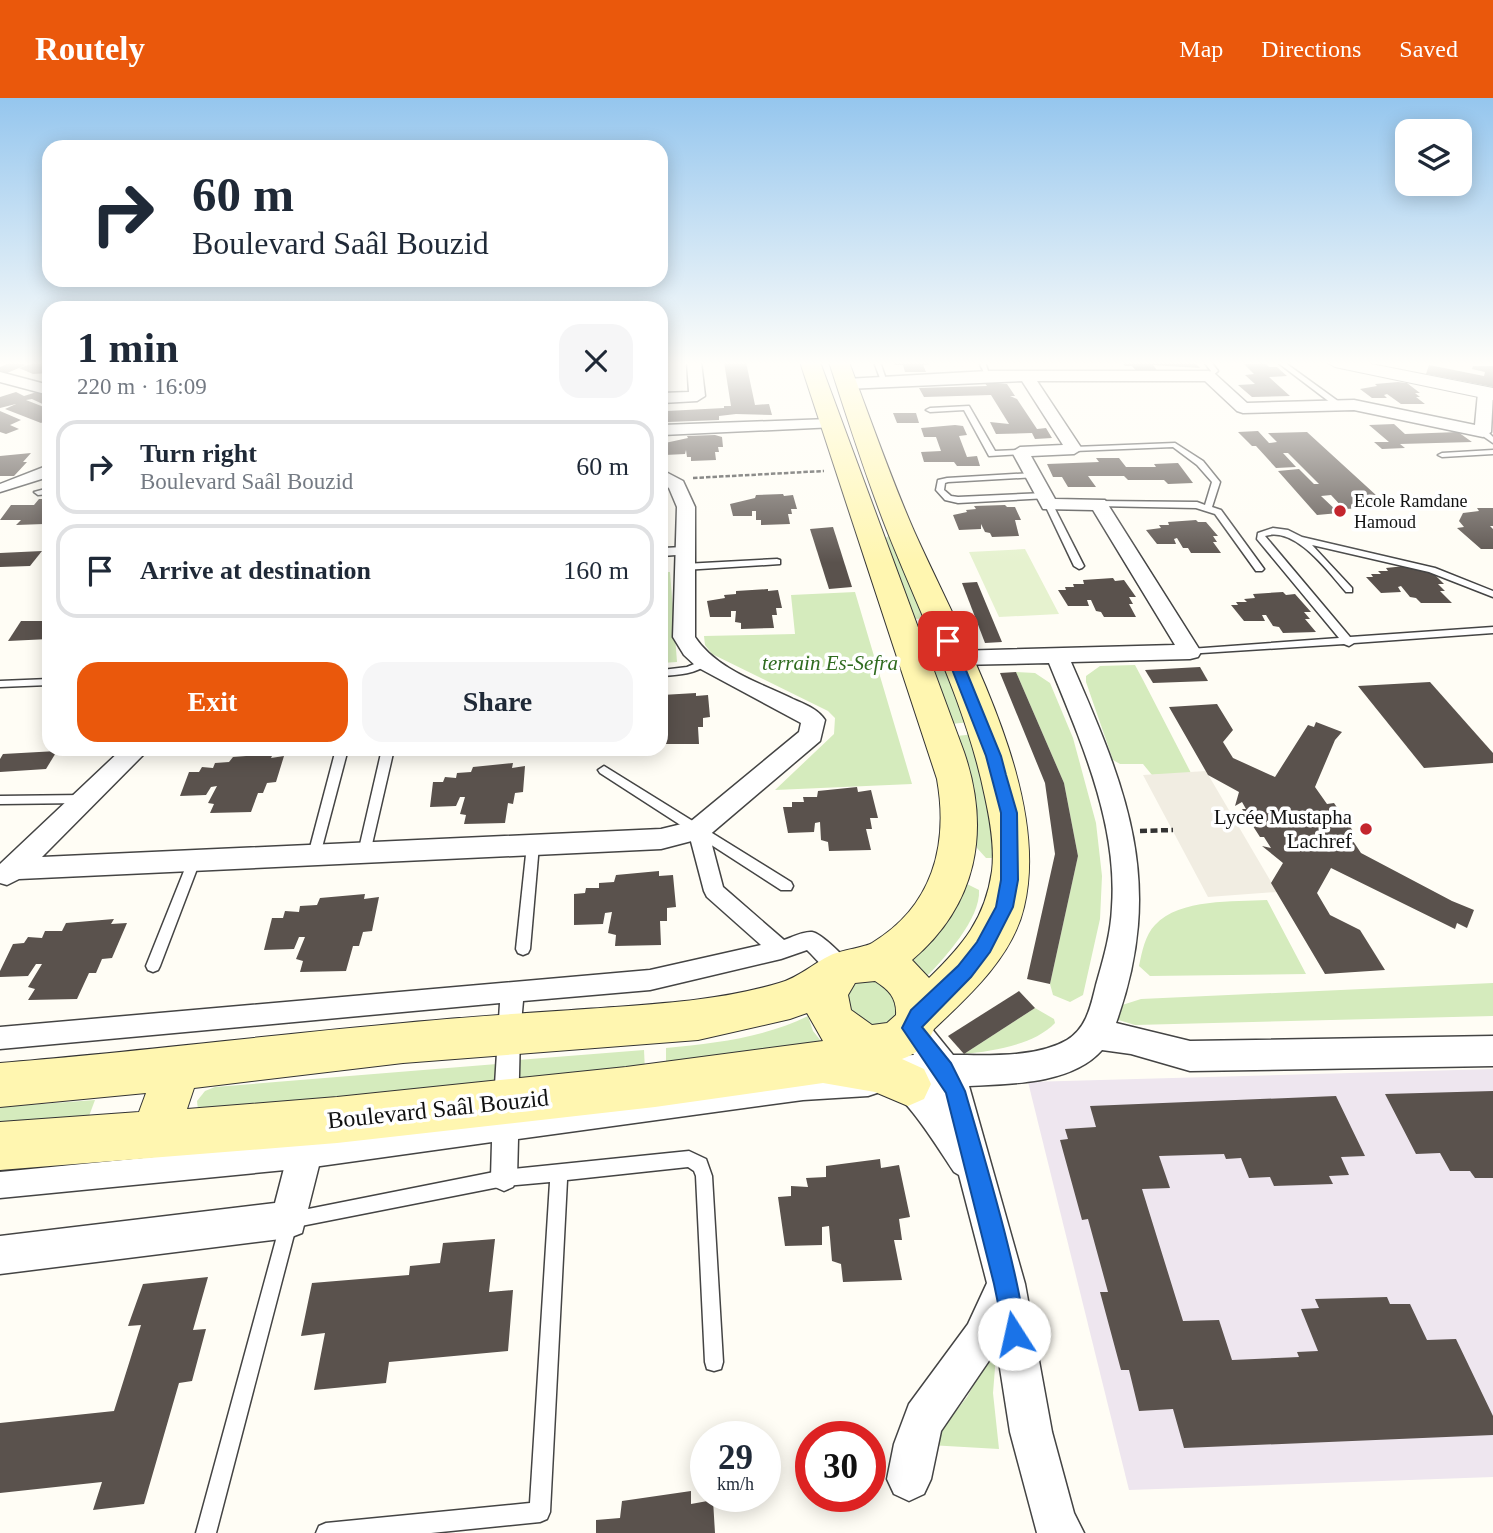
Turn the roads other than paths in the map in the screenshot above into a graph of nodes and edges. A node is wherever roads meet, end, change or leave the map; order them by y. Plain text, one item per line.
1 (691, 429) edge
2 (831, 429) edge
3 (858, 429) edge
4 (978, 429) edge
5 (1061, 429) edge
6 (1463, 429) edge
7 (668, 430) edge
8 (1490, 435) edge
9 (1074, 449) junction
10 (1020, 452) junction
11 (1493, 453) edge
12 (1442, 455) dead end
13 (42, 474) edge
14 (1033, 475) junction
15 (668, 478) edge
16 (0, 490) edge
17 (42, 492) edge
18 (1047, 500) junction
19 (1099, 504) junction
20 (1208, 508) junction
21 (883, 526) junction
22 (1302, 540) junction
23 (677, 557) edge
24 (777, 562) dead end
25 (1079, 566) dead end
26 (1259, 569) dead end
27 (1349, 590) dead end
28 (1493, 594) edge
29 (1493, 630) edge
30 (1349, 643) junction
31 (1190, 652) junction
32 (956, 658) junction
33 (1058, 658) junction
34 (704, 663) junction
35 (668, 672) edge
36 (42, 682) edge
37 (0, 684) edge
38 (130, 756) edge
39 (340, 756) edge
40 (386, 756) edge
41 (604, 770) dead end
42 (85, 799) junction
43 (0, 800) edge
44 (698, 830) junction
45 (533, 845) junction
46 (365, 853) junction
47 (314, 855) junction
48 (194, 861) junction
49 (953, 864) junction
50 (6, 875) edge
51 (1010, 880) junction
52 (786, 886) dead end
53 (523, 949) dead end
54 (781, 950) junction
55 (153, 966) dead end
56 (852, 969) junction
57 (511, 1013) junction
58 (1096, 1035) junction
59 (0, 1038) edge
60 (1493, 1051) edge
61 (913, 1063) junction
62 (178, 1069) junction
63 (0, 1085) edge
64 (507, 1114) junction
65 (155, 1134) junction
66 (310, 1138) junction
67 (0, 1146) edge
68 (559, 1171) junction
69 (505, 1178) junction
70 (980, 1183) junction
71 (0, 1185) edge
72 (289, 1220) junction
73 (0, 1255) edge
74 (1006, 1284) junction
75 (714, 1362) dead end
76 (909, 1479) dead end
77 (206, 1533) edge
78 (326, 1533) edge
79 (1062, 1533) edge

1 - 7 street
2 - 21 main road, Boulevard Saâl Bouzid
3 - 21 main road, Boulevard Saâl Bouzid
4 - 10 lane
5 - 9 street
6 - 8 street
9 - 10 street
9 - 20 lane
10 - 14 street
11 - 12 lane
13 - 16 street
14 - 18 street
14 - 18 lane
15 - 23 street
16 - 17 street
18 - 19 street
18 - 25 lane
19 - 20 lane
19 - 31 street
20 - 26 lane
21 - 32 main road, Boulevard Saâl Bouzid
21 - 49 main road, Boulevard Saâl Bouzid
22 - 27 lane
22 - 28 lane
22 - 30 lane
23 - 24 lane
23 - 34 street
29 - 30 lane
30 - 31 lane
31 - 33 street
32 - 33 street
32 - 51 main road, Boulevard Saâl Bouzid
33 - 58 street
34 - 35 lane
34 - 44 street
36 - 37 lane
38 - 42 street
39 - 47 lane
40 - 46 lane
41 - 44 lane
42 - 43 lane
42 - 50 street
44 - 45 street
44 - 52 lane
44 - 54 street
45 - 46 street
45 - 53 lane
46 - 47 street
47 - 48 street
48 - 50 street
48 - 55 lane
49 - 51 main road
49 - 56 main road, Boulevard Saâl Bouzid
51 - 61 main road, Boulevard Saâl Bouzid
54 - 56 street
54 - 57 street
56 - 57 main road, Boulevard Saâl Bouzid
56 - 61 main road
56 - 61 main road
57 - 59 street
57 - 62 main road, Boulevard Saâl Bouzid
57 - 64 street
58 - 60 street
58 - 61 street
61 - 64 street
61 - 64 main road, Boulevard Saâl Bouzid
61 - 70 street
61 - 70 street
62 - 63 main road, Boulevard Saâl Bouzid
62 - 65 main road
64 - 66 main road, Boulevard Saâl Bouzid
64 - 69 street
65 - 66 main road, Boulevard Saâl Bouzid
65 - 67 main road, Boulevard Saâl Bouzid
66 - 71 street
66 - 72 street
68 - 69 lane
68 - 75 lane
68 - 78 lane
69 - 72 lane
70 - 74 street
72 - 73 street
72 - 77 lane
74 - 76 street
74 - 79 street

